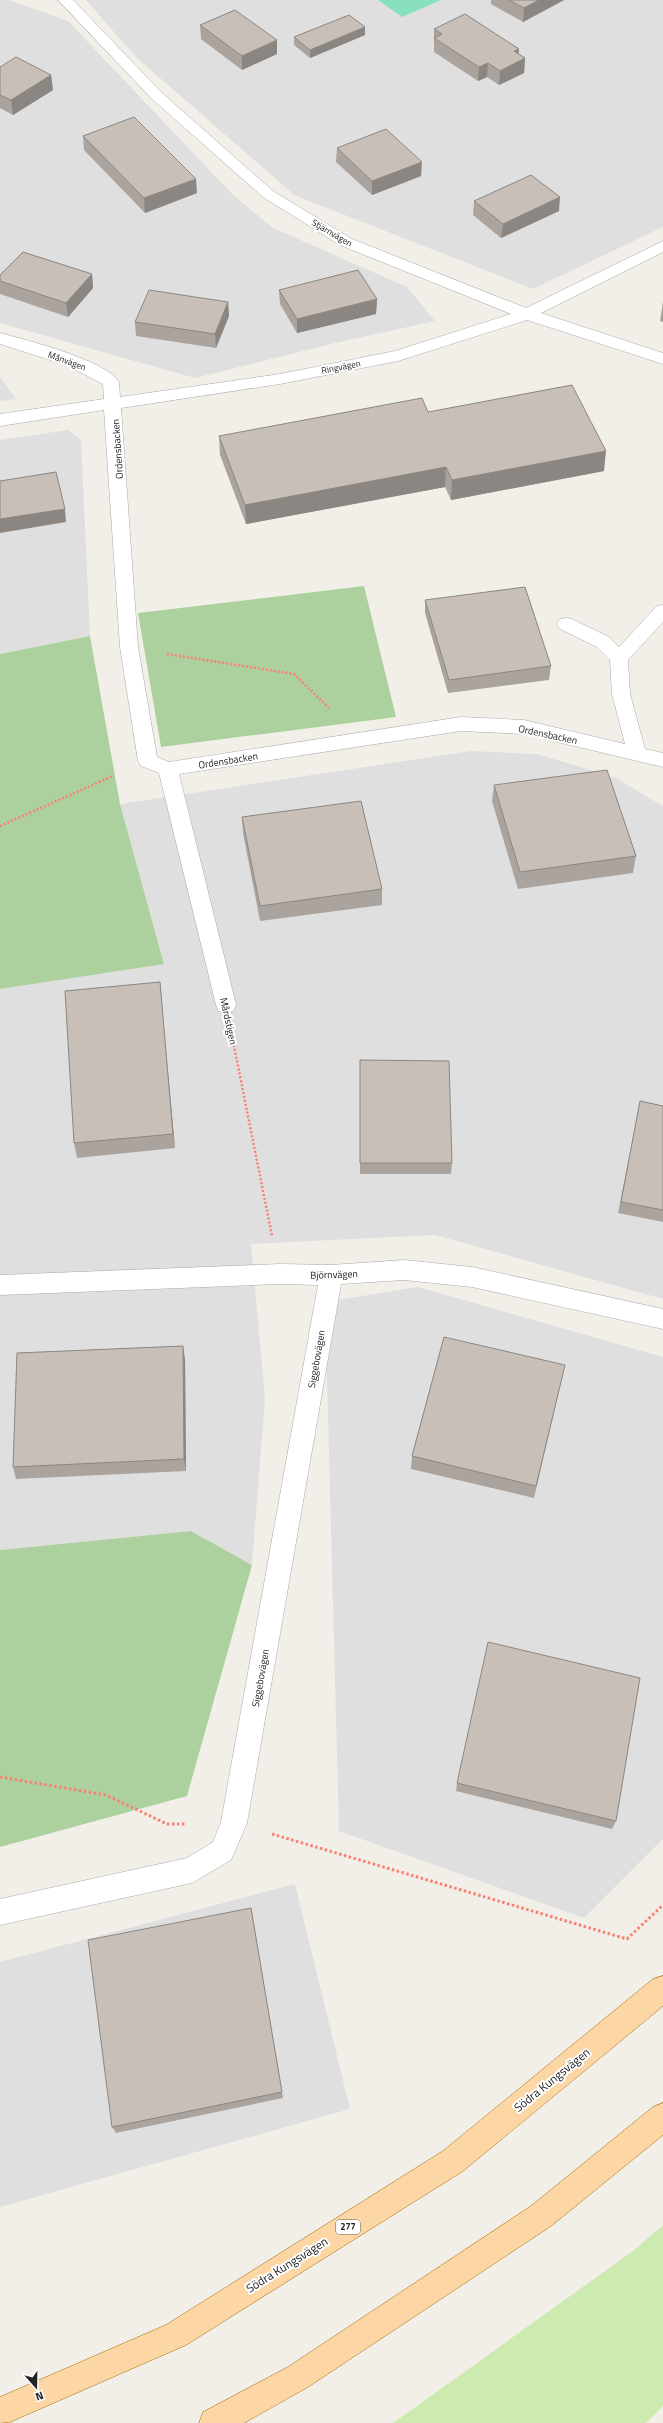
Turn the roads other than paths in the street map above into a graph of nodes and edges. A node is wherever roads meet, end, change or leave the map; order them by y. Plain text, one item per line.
1 (65, 0) edge
2 (663, 246) edge
3 (527, 314) junction
4 (0, 338) edge
5 (663, 359) edge
6 (114, 403) junction
7 (0, 420) edge
8 (663, 611) edge
9 (566, 624) dead end
10 (619, 658) junction
11 (637, 753) junction
12 (663, 760) edge
13 (168, 769) junction
14 (226, 1005) road end
15 (331, 1275) junction
16 (0, 1285) edge
17 (663, 1319) edge
18 (0, 1912) edge
19 (663, 1988) edge
20 (663, 2117) edge
21 (0, 2412) edge
22 (214, 2423) edge

1 - 3 street, Stjärnvägen
2 - 3 street, Ringvägen
3 - 5 street, Stjärnvägen
3 - 6 street, Ringvägen
4 - 6 street, Månvägen
6 - 7 street, Ringvägen
6 - 13 street, Ordensbacken
8 - 10 street
9 - 10 street
10 - 11 street
11 - 12 street, Ordensbacken
11 - 13 street, Ordensbacken
13 - 14 street, Mårdstigen
15 - 16 street, Björnvägen
15 - 17 street, Björnvägen
15 - 18 street, Siggebovägen
19 - 21 main road, Södra Kungsvägen / 277
20 - 22 main road

